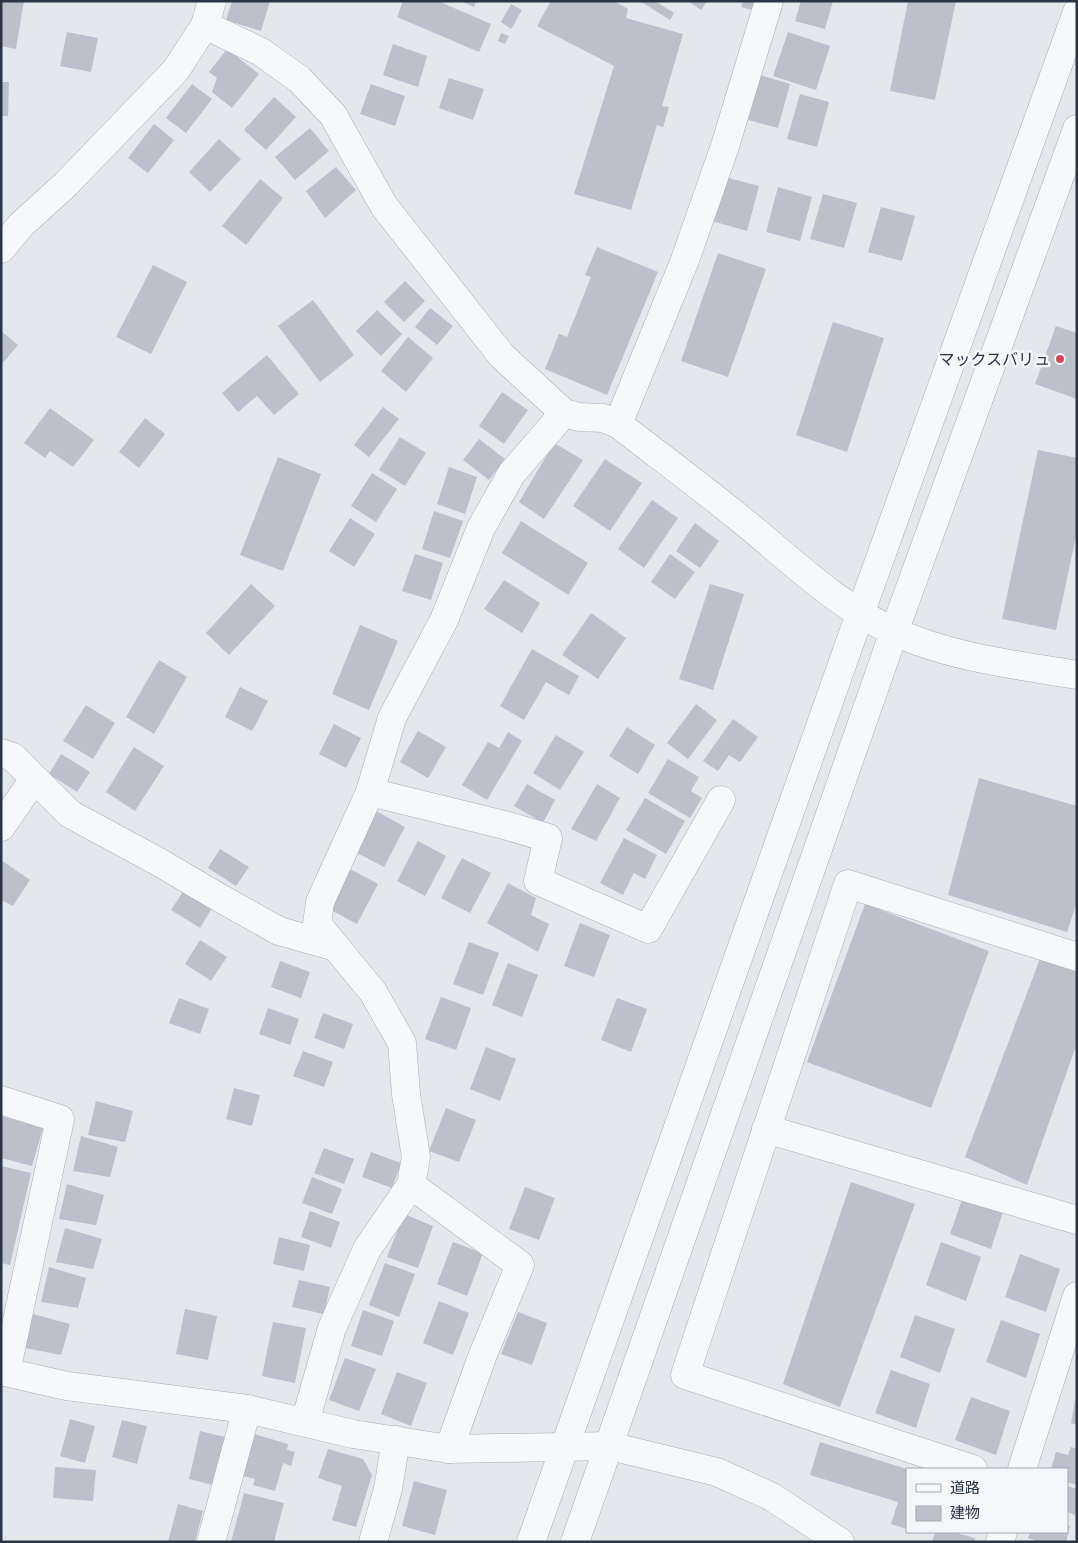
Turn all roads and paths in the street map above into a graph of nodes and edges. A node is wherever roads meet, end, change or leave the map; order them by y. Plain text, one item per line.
1 (769, 1) edge
2 (1077, 12) edge
3 (208, 13) edge
4 (1077, 129) edge
5 (11, 224) edge
6 (1, 249) edge
7 (564, 413) junction
8 (618, 424) junction
9 (860, 614) junction
10 (894, 632) junction
11 (1077, 675) edge
12 (1, 753) edge
13 (34, 779) junction
14 (370, 792) junction
15 (720, 800) dead end
16 (1, 827) edge
17 (336, 947) junction
18 (1077, 957) edge
19 (1, 1100) edge
20 (766, 1130) junction
21 (410, 1185) junction
22 (1077, 1220) edge
23 (1077, 1296) edge
24 (4, 1372) edge
25 (247, 1409) junction
26 (305, 1422) junction
27 (396, 1440) junction
28 (565, 1446) junction
29 (610, 1446) junction
30 (449, 1449) junction
31 (969, 1468) edge
32 (1022, 1468) edge
33 (211, 1542) edge
34 (374, 1542) edge
35 (531, 1542) edge
36 (575, 1542) edge
37 (840, 1542) edge

1 - 8 street
2 - 9 street
3 - 5 street
3 - 7 street
4 - 10 street
5 - 6 street
7 - 8 street
7 - 14 street
8 - 9 street
9 - 10 street
9 - 28 street
10 - 11 street
10 - 29 street
12 - 13 street
13 - 16 street
13 - 17 street
14 - 15 street
14 - 17 street
17 - 21 street
18 - 20 street
19 - 24 street
20 - 22 street
20 - 31 street
21 - 26 street
21 - 30 street
23 - 32 street
24 - 25 street
25 - 26 street
25 - 33 street
26 - 27 street
27 - 30 street
27 - 34 street
28 - 29 street
28 - 30 street
28 - 35 street
29 - 36 street
29 - 37 street

